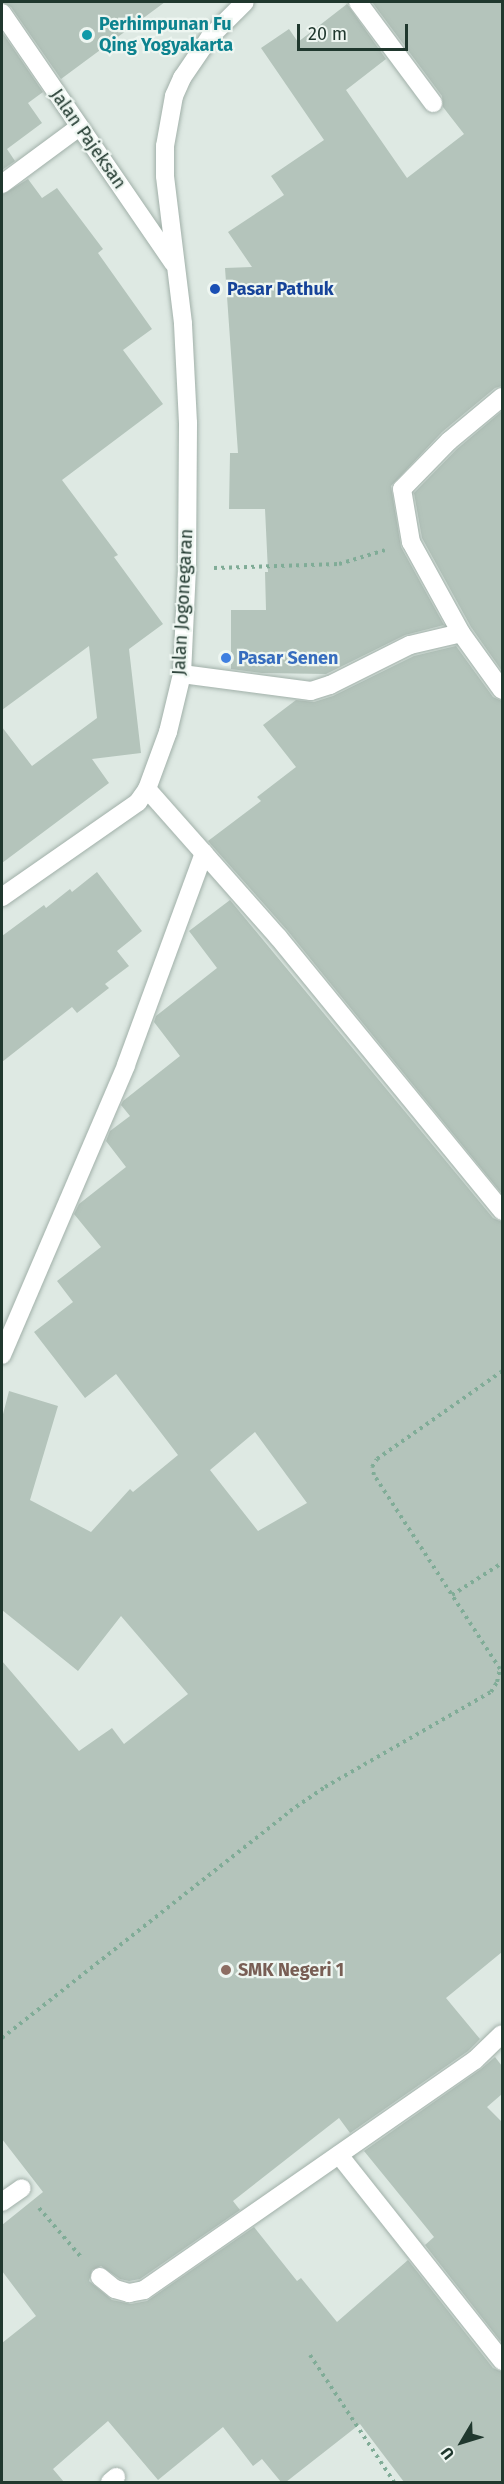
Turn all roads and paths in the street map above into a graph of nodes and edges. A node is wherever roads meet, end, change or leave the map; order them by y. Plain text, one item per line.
1 (245, 2) edge
2 (358, 2) edge
3 (2, 13) edge
4 (433, 103) dead end
5 (79, 127) junction
6 (2, 184) edge
7 (174, 265) junction
8 (502, 398) edge
9 (411, 542) junction
10 (187, 569) junction
11 (460, 633) junction
12 (182, 674) junction
13 (502, 690) edge
14 (147, 789) junction
15 (204, 852) junction
16 (2, 897) edge
17 (502, 1211) edge
18 (2, 1355) edge
19 (502, 1371) edge
20 (502, 1563) edge
21 (452, 1595) junction
22 (502, 2034) edge
23 (2, 2038) edge
24 (339, 2155) junction
25 (22, 2188) joint
26 (2, 2202) edge
27 (100, 2277) joint
28 (310, 2355) dead end
29 (502, 2361) edge
30 (394, 2482) edge

1 - 7 street, Jalan Jogonegaran
2 - 4 street
3 - 5 street, Jalan Pajeksan
5 - 6 street
5 - 7 street, Jalan Pajeksan
7 - 10 street, Jalan Jogonegaran
8 - 9 street
9 - 10 path
9 - 11 street
10 - 12 street, Jalan Jogonegaran
11 - 12 street
11 - 13 street
12 - 14 street, Jalan Jogonegaran
14 - 15 street
14 - 16 street, Jalan Jogonegaran
15 - 17 street
15 - 18 street
19 - 21 path
20 - 21 path
21 - 23 path
22 - 24 street
24 - 27 street
24 - 29 street
25 - 26 street
25 - 27 path
28 - 30 path

